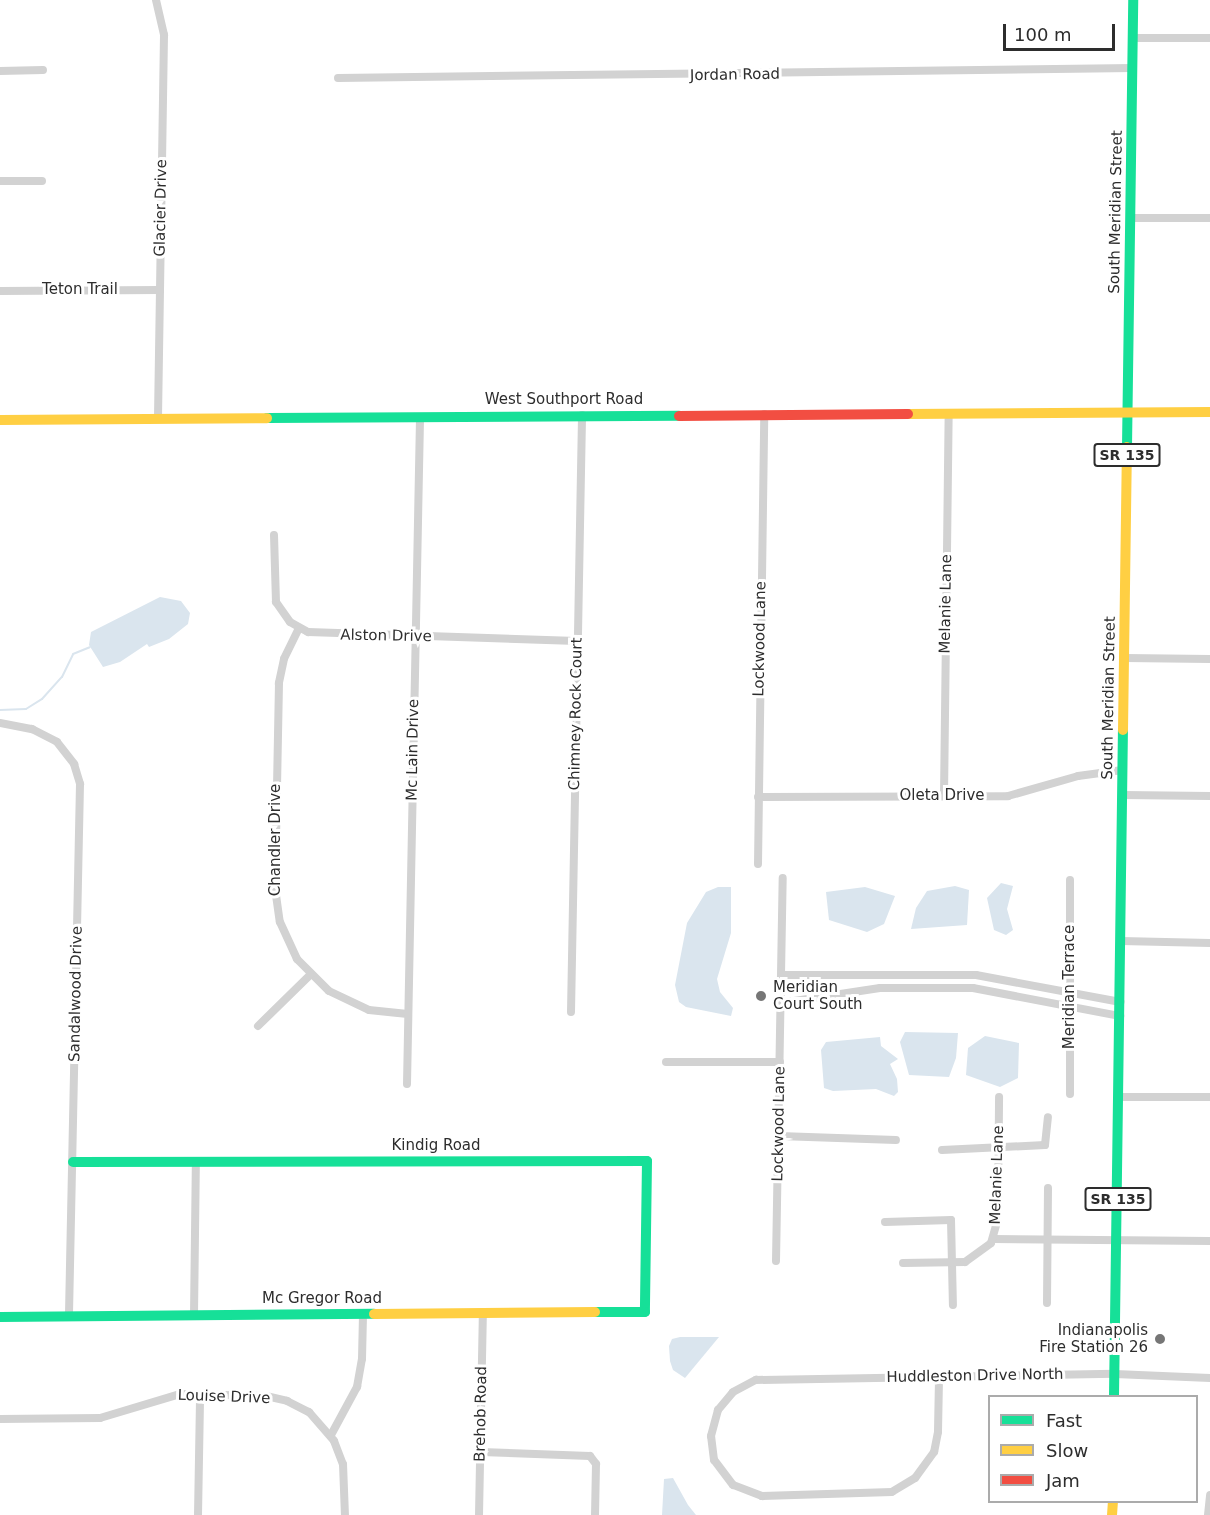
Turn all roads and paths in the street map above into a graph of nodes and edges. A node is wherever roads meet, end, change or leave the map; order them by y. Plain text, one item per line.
1 (156, 0) edge
2 (1133, 0) edge
3 (1133, 38) junction
4 (1210, 38) edge
5 (1132, 68) junction
6 (0, 70) edge
7 (43, 70) dead end
8 (338, 78) dead end
9 (0, 181) edge
10 (42, 181) dead end
11 (1131, 218) junction
12 (1210, 218) edge
13 (160, 290) junction
14 (0, 291) edge
15 (1128, 411) junction
16 (1210, 412) edge
17 (949, 413) junction
18 (764, 414) junction
19 (582, 415) junction
20 (158, 417) junction
21 (420, 417) junction
22 (0, 420) edge
23 (274, 535) dead end
24 (299, 628) junction
25 (415, 636) junction
26 (577, 641) junction
27 (1125, 658) junction
28 (1210, 659) edge
29 (0, 723) edge
30 (1123, 770) junction
31 (1123, 795) junction
32 (944, 796) junction
33 (1210, 796) edge
34 (758, 797) junction
35 (758, 864) dead end
36 (783, 878) dead end
37 (1070, 880) dead end
38 (1121, 941) junction
39 (1210, 943) edge
40 (310, 975) junction
41 (782, 975) junction
42 (1070, 992) junction
43 (1120, 1002) junction
44 (781, 1003) junction
45 (1070, 1006) junction
46 (571, 1012) dead end
47 (408, 1014) junction
48 (1120, 1016) junction
49 (258, 1026) dead end
50 (666, 1062) dead end
51 (780, 1062) junction
52 (407, 1084) dead end
53 (1070, 1094) dead end
54 (999, 1097) dead end
55 (1119, 1097) junction
56 (1210, 1097) edge
57 (1048, 1117) dead end
58 (779, 1136) junction
59 (896, 1140) dead end
60 (998, 1148) junction
61 (942, 1150) dead end
62 (73, 1162) junction
63 (196, 1162) junction
64 (1048, 1188) dead end
65 (885, 1222) dead end
66 (993, 1239) junction
67 (1048, 1241) junction
68 (1210, 1241) edge
69 (1117, 1243) junction
70 (776, 1261) dead end
71 (903, 1263) dead end
72 (952, 1263) junction
73 (1047, 1303) dead end
74 (953, 1305) dead end
75 (645, 1312) joint
76 (363, 1314) junction
77 (483, 1314) junction
78 (69, 1315) junction
79 (194, 1315) junction
80 (0, 1317) edge
81 (1115, 1374) junction
82 (1210, 1378) edge
83 (939, 1379) junction
84 (200, 1395) junction
85 (1114, 1395) edge
86 (0, 1419) edge
87 (331, 1435) junction
88 (481, 1452) junction
89 (1209, 1495) edge
90 (198, 1515) edge
91 (345, 1515) edge
92 (479, 1515) edge
93 (595, 1515) edge
94 (1208, 1515) edge

1 - 13 street, Glacier Drive
2 - 3 main road, South Meridian Street / SR 135
3 - 4 street
3 - 5 main road, South Meridian Street / SR 135
5 - 8 street, Jordan Road
5 - 11 main road, South Meridian Street / SR 135
6 - 7 street
9 - 10 street
11 - 12 street
11 - 15 main road, South Meridian Street / SR 135
13 - 14 street, Teton Trail
13 - 20 street, Glacier Drive
15 - 16 main road, West Southport Road
15 - 17 main road, West Southport Road
15 - 27 main road, South Meridian Street / SR 135
17 - 18 main road, West Southport Road
17 - 32 street, Melanie Lane
18 - 19 main road, West Southport Road
18 - 34 street, Lockwood Lane
19 - 21 main road, West Southport Road
19 - 26 street, Chimney Rock Court
20 - 21 main road, West Southport Road
20 - 22 main road, West Southport Road
21 - 25 street, Mc Lain Drive
23 - 24 street
24 - 25 street, Alston Drive
24 - 40 street, Chandler Drive
25 - 26 street, Alston Drive
25 - 47 street, Mc Lain Drive
26 - 46 street, Chimney Rock Court
27 - 28 street
27 - 30 main road, South Meridian Street / SR 135
29 - 62 street, Sandalwood Drive
30 - 31 main road, South Meridian Street / SR 135
30 - 32 street, Oleta Drive
31 - 33 street
31 - 38 main road, South Meridian Street / SR 135
32 - 34 street, Oleta Drive
34 - 35 street, Lockwood Lane
36 - 41 street, Lockwood Lane
37 - 42 street, Meridian Terrace
38 - 39 street
38 - 43 main road, South Meridian Street / SR 135
40 - 47 street, Chandler Drive
40 - 49 street
41 - 42 street
41 - 44 street, Lockwood Lane
42 - 43 street
42 - 45 street, Meridian Terrace
43 - 48 main road, South Meridian Street / SR 135
44 - 45 street
44 - 51 street, Lockwood Lane
45 - 48 street
45 - 53 street, Meridian Terrace
47 - 52 street, Mc Lain Drive
48 - 55 main road, South Meridian Street / SR 135
50 - 51 street
51 - 58 street, Lockwood Lane
54 - 60 street, Melanie Lane
55 - 56 street
55 - 69 main road, South Meridian Street / SR 135
57 - 60 street
58 - 59 street
58 - 70 street, Lockwood Lane
60 - 61 street
60 - 66 street, Melanie Lane
62 - 63 main road, Kindig Road
62 - 78 street, Sandalwood Drive
63 - 75 main road, Kindig Road
63 - 79 street
64 - 67 street
65 - 72 street
66 - 67 street
66 - 72 street, Melanie Lane
67 - 69 street
67 - 73 street
68 - 69 street
69 - 81 main road, South Meridian Street / SR 135
71 - 72 street, Melanie Lane
72 - 74 street
75 - 77 main road, Mc Gregor Road
76 - 77 main road, Mc Gregor Road
76 - 79 main road, Mc Gregor Road
76 - 87 street
77 - 88 street, Brehob Road
78 - 79 main road, Mc Gregor Road
78 - 80 main road, Mc Gregor Road
81 - 82 street, Huddleston Drive North
81 - 83 street, Huddleston Drive North
81 - 85 main road, South Meridian Street / SR 135
83 - 83 street, Huddleston Drive North
84 - 86 street, Louise Drive
84 - 87 street, Louise Drive
84 - 90 street
87 - 91 street
88 - 92 street, Brehob Road
88 - 93 street
89 - 94 street

